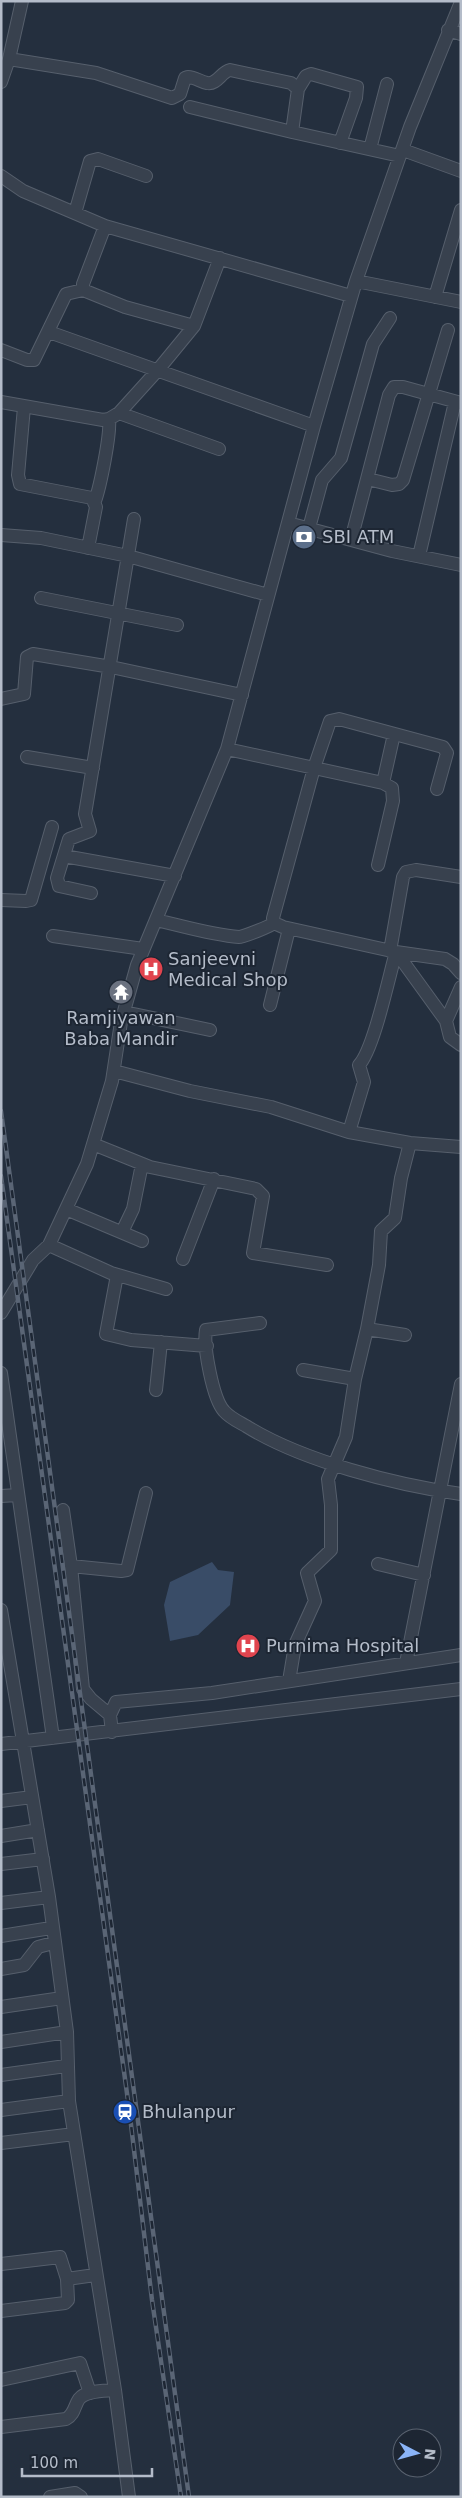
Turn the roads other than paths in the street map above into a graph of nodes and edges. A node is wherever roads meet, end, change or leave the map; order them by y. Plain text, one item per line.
1 (22, 1) edge
2 (461, 2) edge
3 (455, 32) edge
4 (9, 59) junction
5 (1, 82) edge
6 (387, 84) dead end
7 (298, 89) junction
8 (190, 108) dead end
9 (292, 132) junction
10 (340, 143) junction
11 (370, 149) junction
12 (401, 153) junction
13 (461, 170) edge
14 (1, 176) edge
15 (146, 176) dead end
16 (461, 210) edge
17 (75, 213) junction
18 (105, 226) junction
19 (457, 239) edge
20 (220, 258) junction
21 (356, 281) junction
22 (83, 290) junction
23 (351, 296) junction
24 (435, 297) junction
25 (461, 302) edge
26 (390, 318) dead end
27 (194, 326) junction
28 (448, 330) dead end
29 (49, 332) junction
30 (1, 350) edge
31 (157, 371) junction
32 (429, 394) junction
33 (1, 402) edge
34 (458, 403) edge
35 (24, 407) junction
36 (114, 416) junction
37 (314, 426) junction
38 (219, 449) dead end
39 (368, 479) junction
40 (94, 502) junction
41 (134, 519) dead end
42 (288, 523) junction
43 (308, 528) junction
44 (1, 535) edge
45 (351, 540) junction
46 (88, 548) junction
47 (128, 556) junction
48 (419, 556) junction
49 (461, 566) edge
50 (268, 595) junction
51 (42, 598) dead end
52 (119, 613) junction
53 (177, 625) dead end
54 (111, 667) junction
55 (242, 695) junction
56 (1, 699) edge
57 (394, 734) junction
58 (227, 749) junction
59 (27, 757) dead end
60 (93, 768) junction
61 (314, 768) junction
62 (383, 783) junction
63 (437, 789) dead end
64 (52, 827) dead end
65 (64, 856) junction
66 (378, 866) dead end
67 (175, 876) junction
68 (461, 877) edge
69 (91, 893) dead end
70 (1, 900) edge
71 (156, 920) junction
72 (274, 923) junction
73 (289, 929) junction
74 (53, 936) dead end
75 (143, 949) junction
76 (393, 951) junction
77 (461, 973) edge
78 (461, 987) edge
79 (270, 1005) dead end
80 (124, 1012) junction
81 (446, 1021) junction
82 (210, 1030) dead end
83 (461, 1045) edge
84 (114, 1071) junction
85 (349, 1132) junction
86 (410, 1143) junction
87 (93, 1144) junction
88 (461, 1147) edge
89 (142, 1164) junction
90 (214, 1180) junction
91 (66, 1209) junction
92 (122, 1232) junction
93 (142, 1241) dead end
94 (49, 1245) junction
95 (183, 1259) dead end
96 (327, 1264) dead end
97 (117, 1275) junction
98 (166, 1289) dead end
99 (1, 1313) edge
100 (260, 1323) dead end
101 (367, 1329) junction
102 (405, 1335) dead end
103 (161, 1342) junction
104 (207, 1346) junction
105 (303, 1370) dead end
106 (1, 1373) edge
107 (355, 1378) junction
108 (461, 1384) edge
109 (156, 1390) dead end
110 (334, 1464) junction
111 (442, 1491) junction
112 (146, 1493) dead end
113 (18, 1494) junction
114 (461, 1494) edge
115 (1, 1496) edge
116 (63, 1510) dead end
117 (378, 1564) dead end
118 (71, 1566) junction
119 (424, 1575) junction
120 (1, 1610) edge
121 (2, 1625) edge
122 (461, 1655) edge
123 (406, 1663) junction
124 (290, 1681) junction
125 (8, 1688) edge
126 (461, 1689) edge
127 (110, 1715) junction
128 (112, 1732) junction
129 (53, 1738) junction
130 (24, 1741) junction
131 (1, 1744) edge
132 (32, 1797) junction
133 (1, 1801) edge
134 (38, 1830) junction
135 (1, 1836) edge
136 (43, 1859) junction
137 (1, 1864) edge
138 (49, 1897) junction
139 (1, 1903) edge
140 (51, 1928) junction
141 (1, 1936) edge
142 (53, 1943) junction
143 (1, 1969) edge
144 (62, 1998) junction
145 (1, 2007) edge
146 (67, 2032) junction
147 (1, 2042) edge
148 (66, 2066) junction
149 (1, 2075) edge
150 (69, 2101) junction
151 (1, 2110) edge
152 (74, 2134) junction
153 (1, 2143) edge
154 (1, 2264) edge
155 (95, 2275) junction
156 (67, 2279) junction
157 (1, 2311) edge
158 (1, 2380) edge
159 (115, 2390) junction
160 (90, 2393) junction
161 (1, 2427) edge
162 (50, 2497) edge
163 (81, 2497) edge
164 (129, 2497) edge

1 - 4 street
2 - 3 street
3 - 12 street
4 - 5 street
4 - 7 street
6 - 11 street
7 - 9 street
7 - 10 street
8 - 9 street
9 - 10 street
10 - 11 street
11 - 12 street
12 - 13 street
12 - 21 street
14 - 17 street
15 - 17 street
16 - 19 street
17 - 18 street
18 - 20 street
18 - 22 street
19 - 24 street
20 - 23 street
20 - 27 street
21 - 23 street
21 - 24 street
22 - 27 street
22 - 29 street
23 - 37 street
24 - 25 street
26 - 43 street
27 - 31 street
28 - 32 street
29 - 30 street
29 - 31 street
31 - 36 street
31 - 37 street
32 - 34 street
32 - 39 street
32 - 39 street
33 - 35 street
34 - 48 street
35 - 36 street
35 - 40 street
36 - 38 street
36 - 40 street
37 - 42 street
39 - 45 street
40 - 46 street
41 - 47 street
42 - 43 street
42 - 50 street
43 - 45 street
44 - 46 street
45 - 48 street
46 - 47 street
47 - 50 street
47 - 52 street
48 - 49 street
50 - 55 street
51 - 52 street
52 - 53 street
52 - 54 street
54 - 55 street
54 - 56 street
54 - 60 street
55 - 58 street
57 - 61 street
57 - 62 street
57 - 63 street
58 - 61 street
58 - 67 street
59 - 60 street
60 - 65 street
61 - 62 street
61 - 72 street
62 - 66 street
64 - 70 street
65 - 67 street
65 - 69 street
67 - 71 street
68 - 76 street
71 - 72 street
71 - 75 street
72 - 73 street
73 - 76 street
73 - 79 street
74 - 75 street
75 - 80 street
76 - 77 street
76 - 81 street
76 - 85 street
78 - 81 street
80 - 82 street
80 - 84 street
81 - 83 street
84 - 85 street
84 - 87 street
85 - 86 street
86 - 88 street
86 - 101 street
87 - 89 street
87 - 91 street
89 - 90 street
89 - 92 street
90 - 95 street
90 - 96 street
91 - 92 street
91 - 94 street
92 - 93 street
94 - 97 street
94 - 99 street
97 - 98 street
97 - 103 street
100 - 104 street
101 - 102 street
101 - 107 street
103 - 104 street
103 - 109 street
104 - 110 street
105 - 107 street
106 - 113 street
107 - 110 street
108 - 111 street
110 - 111 street
110 - 124 street
111 - 114 street
111 - 119 street
112 - 118 street
113 - 115 street
113 - 129 street
116 - 118 street
117 - 119 street
118 - 127 street
119 - 123 street
120 - 121 street
121 - 125 street
122 - 123 street
123 - 124 street
124 - 127 street
125 - 130 street
126 - 128 street
127 - 128 street
128 - 129 street
129 - 130 street
130 - 131 street
130 - 132 street
132 - 133 street
132 - 134 street
134 - 135 street
134 - 136 street
136 - 137 street
136 - 138 street
138 - 139 street
138 - 140 street
140 - 141 street
140 - 142 street
142 - 143 street
142 - 144 street
144 - 145 street
144 - 146 street
146 - 147 street
146 - 148 street
148 - 149 street
148 - 150 street
150 - 151 street
150 - 152 street
152 - 153 street
152 - 155 street
154 - 156 street
155 - 156 street
155 - 159 street
156 - 157 street
158 - 160 street
159 - 160 street
159 - 164 street
160 - 161 street
162 - 163 street

